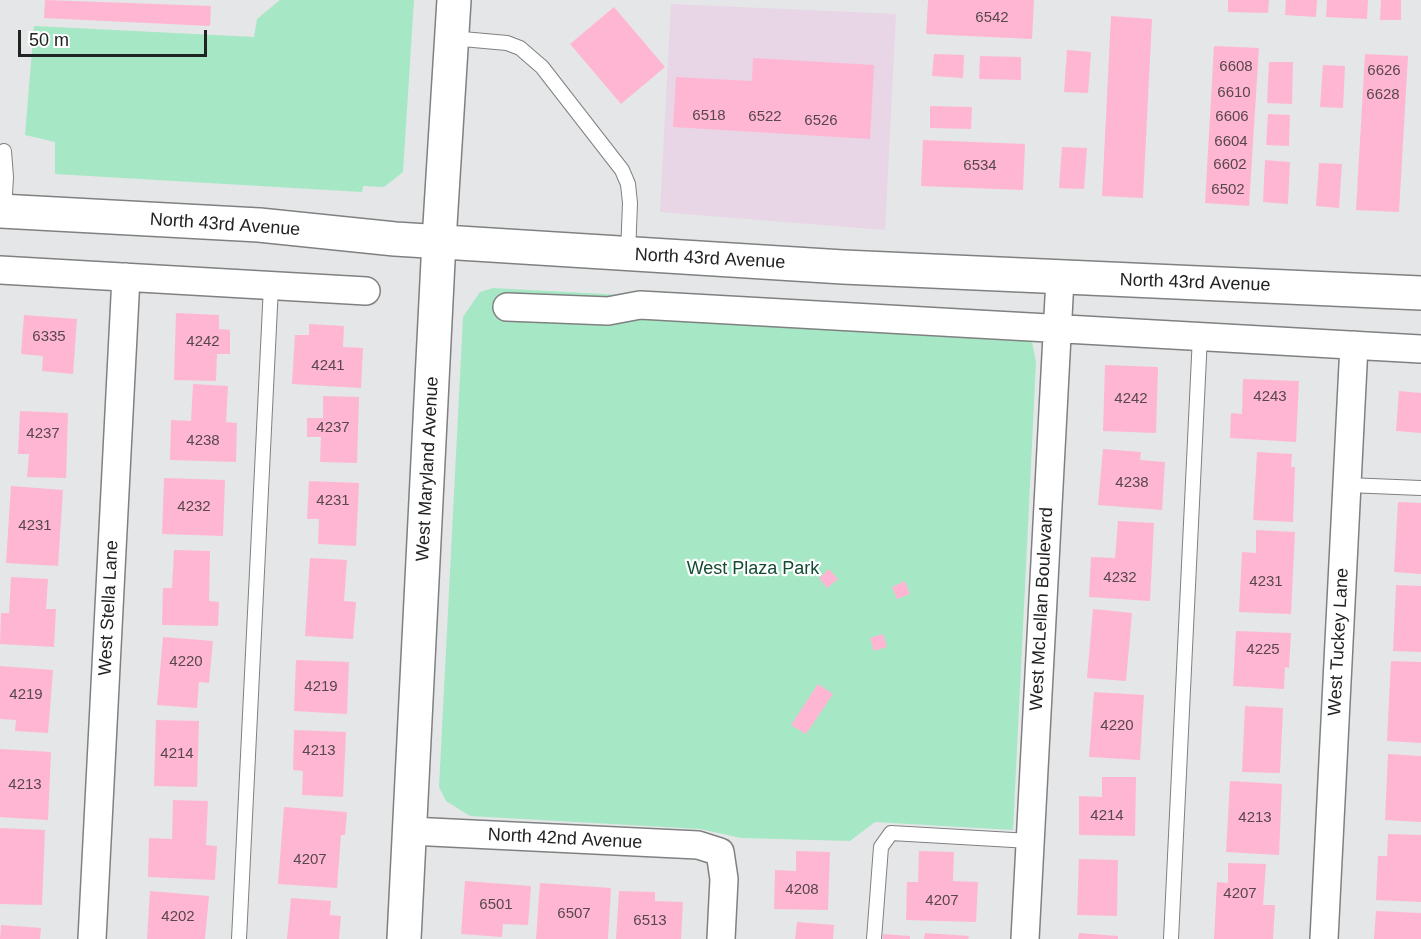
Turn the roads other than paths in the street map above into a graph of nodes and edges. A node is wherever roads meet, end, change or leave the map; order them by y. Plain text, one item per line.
1 (454, 0) edge
2 (451, 38) junction
3 (3, 151) dead end
4 (2, 211) edge
5 (439, 241) junction
6 (628, 254) junction
7 (0, 270) edge
8 (126, 278) junction
9 (1060, 279) junction
10 (271, 286) junction
11 (366, 291) dead end
12 (1421, 293) edge
13 (507, 307) dead end
14 (1057, 328) junction
15 (1200, 336) junction
16 (1354, 345) junction
17 (1421, 349) edge
18 (1347, 485) junction
19 (1421, 488) edge
20 (410, 831) junction
21 (1030, 841) junction
22 (92, 939) edge
23 (239, 939) edge
24 (404, 939) edge
25 (721, 939) edge
26 (874, 939) edge
27 (1025, 939) edge
28 (1171, 939) edge
29 (1324, 939) edge

1 - 2 main road, West Maryland Avenue
2 - 5 main road, West Maryland Avenue
2 - 6 lane
3 - 4 lane
4 - 5 main road, North 43rd Avenue
5 - 6 main road, North 43rd Avenue
5 - 20 main road, West Maryland Avenue
6 - 9 main road, North 43rd Avenue
7 - 8 street
8 - 10 street
8 - 22 street, West Stella Lane
9 - 12 main road, North 43rd Avenue
9 - 14 street, West McLellan Boulevard
10 - 11 street
10 - 23 lane
13 - 14 street
14 - 15 street
14 - 21 street, West McLellan Boulevard
15 - 16 street
15 - 28 lane
16 - 17 street
16 - 18 street, West Tuckey Lane
18 - 19 lane
18 - 29 street, West Tuckey Lane
20 - 24 main road, West Maryland Avenue
20 - 25 street, North 42nd Avenue
21 - 26 lane
21 - 27 street, West McLellan Boulevard

